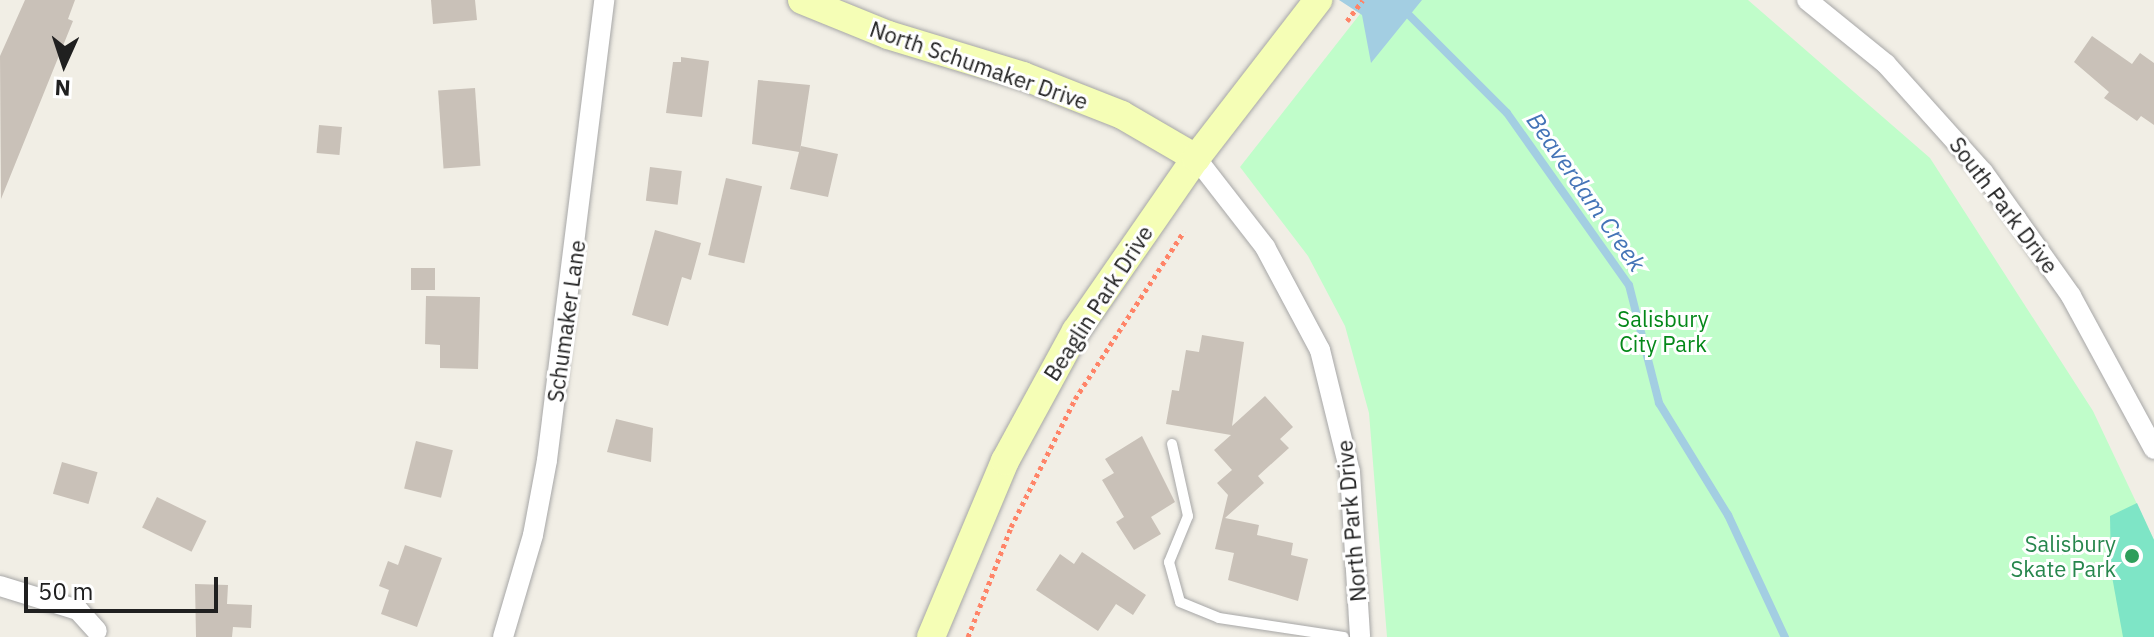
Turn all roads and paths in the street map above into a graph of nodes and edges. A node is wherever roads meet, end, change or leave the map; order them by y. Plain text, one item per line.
1 (604, 0) edge
2 (802, 0) edge
3 (1363, 0) edge
4 (1807, 0) edge
5 (1316, 4) edge
6 (1347, 21) dead end
7 (1196, 158) junction
8 (1184, 231) dead end
9 (1172, 444) dead end
10 (2154, 449) edge
11 (0, 586) edge
12 (97, 631) dead end
13 (503, 637) edge
14 (931, 637) edge
15 (968, 637) edge
16 (1344, 637) edge
17 (1360, 637) edge

1 - 13 street, Schumaker Lane
2 - 7 main road, North Schumaker Drive
3 - 6 path
4 - 10 street, South Park Drive
5 - 7 main road, Beaglin Park Drive
7 - 14 main road, Beaglin Park Drive
7 - 17 street, North Park Drive
8 - 15 path
9 - 16 lane
11 - 12 street

